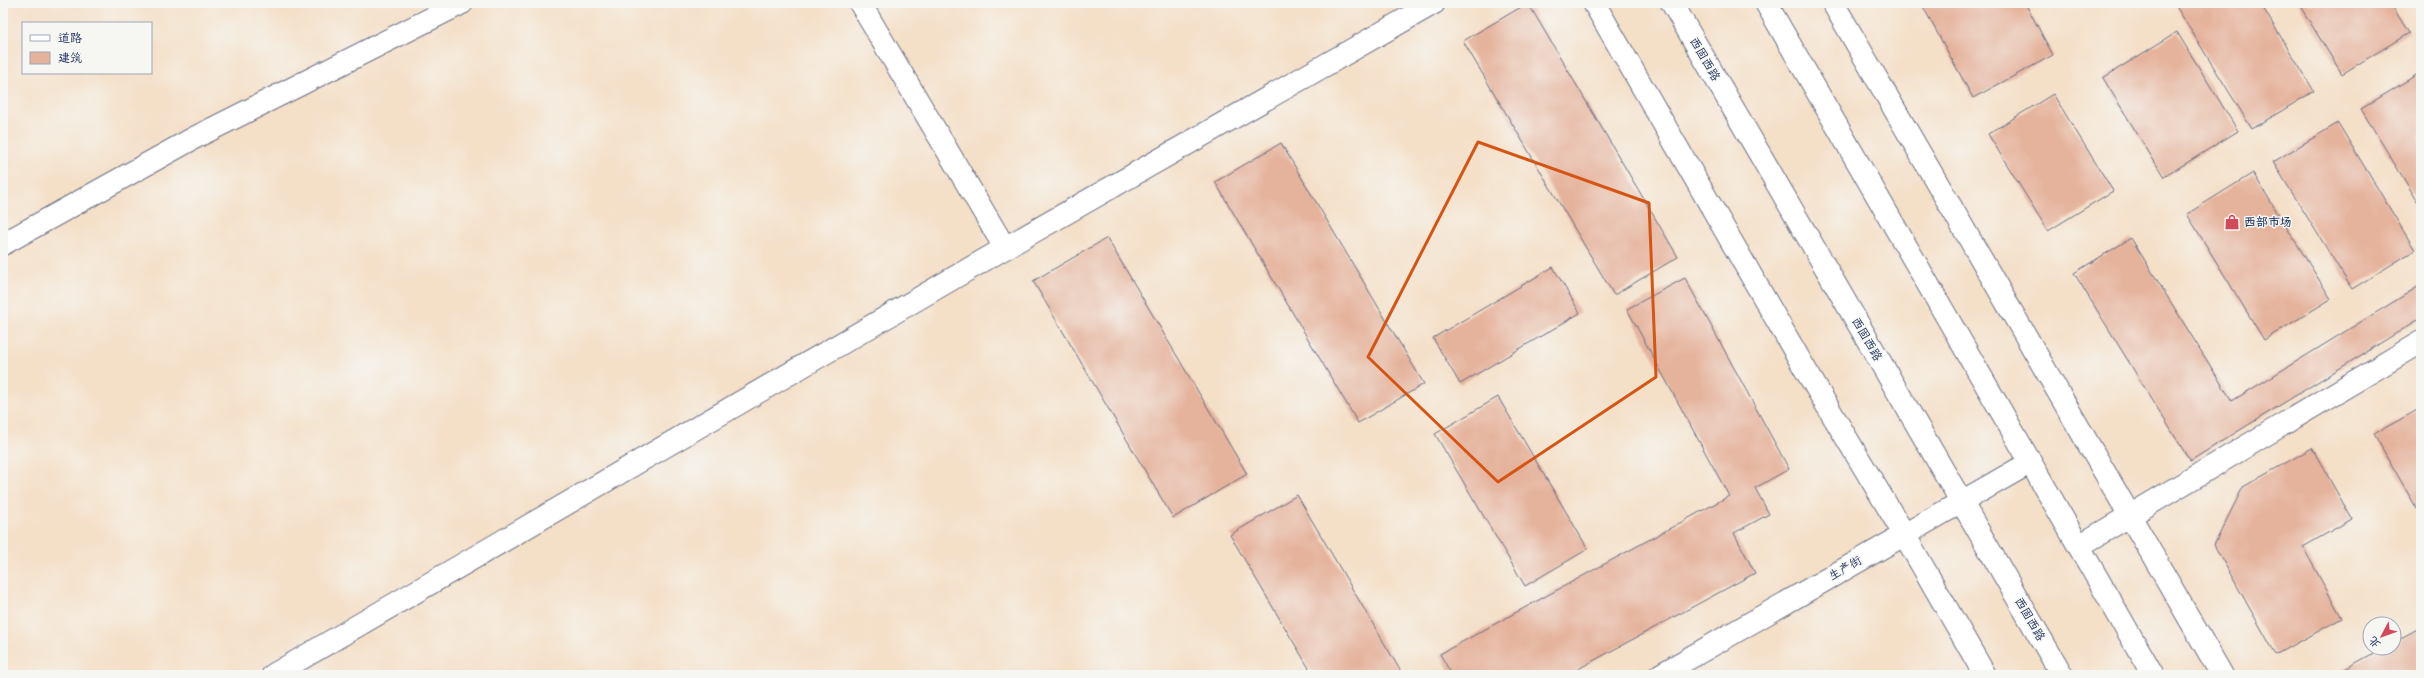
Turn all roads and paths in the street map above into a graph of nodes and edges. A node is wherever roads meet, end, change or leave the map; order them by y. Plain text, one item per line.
1 (462, 3) edge
2 (860, 3) edge
3 (1434, 3) edge
4 (1594, 3) edge
5 (1672, 3) edge
6 (1766, 3) edge
7 (1833, 3) edge
8 (3, 244) edge
9 (1006, 248) junction
10 (2421, 342) edge
11 (2031, 462) junction
12 (1961, 501) junction
13 (2130, 516) junction
14 (1904, 534) junction
15 (2079, 546) junction
16 (273, 675) edge
17 (1660, 675) edge
18 (1985, 675) edge
19 (2062, 675) edge
20 (2153, 675) edge
21 (2222, 675) edge

1 - 8 street
2 - 9 street
3 - 9 street
4 - 14 street
5 - 12 street, 西固西路
6 - 11 street
7 - 13 street
9 - 16 street
10 - 13 street
11 - 12 street, 生产街
11 - 15 street
12 - 14 street, 生产街
12 - 19 street, 西固西路
13 - 15 street
13 - 21 street
14 - 17 street, 生产街
14 - 18 street
15 - 20 street

